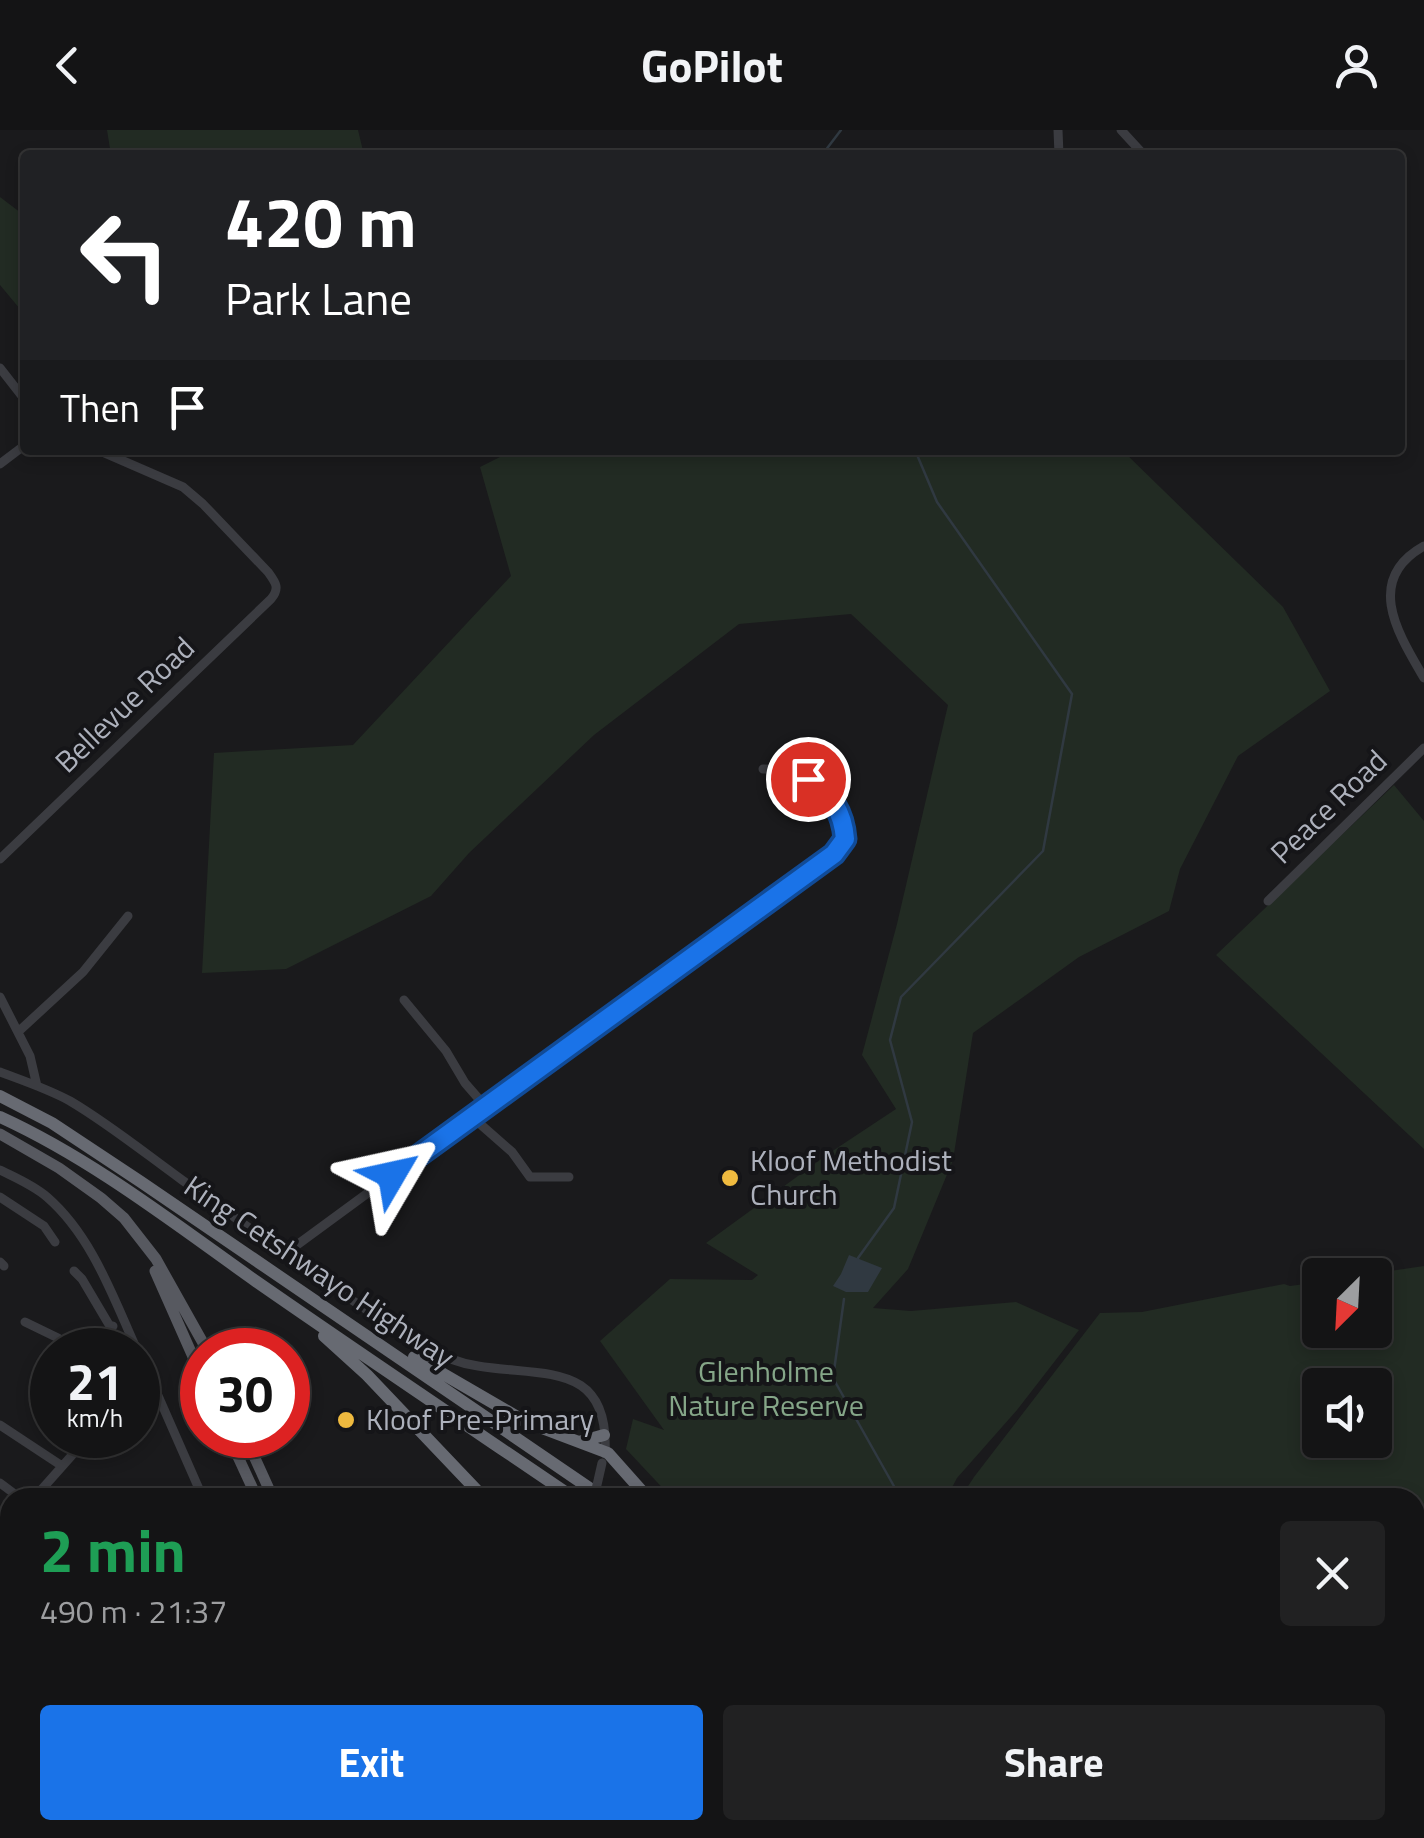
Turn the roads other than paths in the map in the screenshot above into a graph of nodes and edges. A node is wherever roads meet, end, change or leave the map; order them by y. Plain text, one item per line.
1 (1121, 130) edge
2 (1139, 150) edge
3 (0, 368) edge
4 (20, 394) edge
5 (20, 449) edge
6 (109, 455) edge
7 (0, 464) edge
8 (1424, 546) edge
9 (1424, 678) edge
10 (1424, 748) edge
11 (764, 770) dead end
12 (0, 859) edge
13 (1268, 901) dead end
14 (128, 916) dead end
15 (0, 996) edge
16 (404, 1000) dead end
17 (18, 1032) junction
18 (0, 1072) edge
19 (37, 1086) junction
20 (0, 1096) edge
21 (485, 1106) junction
22 (472, 1116) junction
23 (0, 1117) edge
24 (0, 1134) edge
25 (0, 1170) edge
26 (568, 1177) dead end
27 (0, 1197) edge
28 (56, 1242) dead end
29 (149, 1252) junction
30 (286, 1253) junction
31 (74, 1271) dead end
32 (300, 1312) junction
33 (122, 1317) junction
34 (25, 1322) dead end
35 (37, 1328) edge
36 (111, 1328) joint
37 (127, 1328) edge
38 (181, 1328) edge
39 (195, 1328) edge
40 (367, 1334) junction
41 (160, 1401) edge
42 (0, 1425) edge
43 (604, 1435) junction
44 (577, 1442) junction
45 (69, 1458) edge
46 (239, 1458) edge
47 (256, 1458) edge
48 (604, 1458) junction
49 (62, 1466) junction
50 (43, 1488) edge
51 (199, 1488) edge
52 (252, 1488) edge
53 (269, 1488) edge
54 (474, 1488) edge
55 (559, 1488) edge
56 (590, 1488) edge
57 (596, 1488) edge
58 (640, 1488) edge

1 - 2 street
3 - 4 street
5 - 7 street
6 - 12 street, Bellevue Road
8 - 9 street
10 - 13 street, Peace Road
11 - 21 street
14 - 17 street
15 - 17 street
16 - 21 street
17 - 19 street
18 - 19 street
19 - 30 street
20 - 40 highway, King Cetshwayo Highway
21 - 22 street
22 - 26 street
22 - 30 street
23 - 32 highway, King Cetshwayo Highway
24 - 29 main road
25 - 33 street
27 - 28 street
29 - 38 main road
29 - 39 main road
30 - 43 street
31 - 36 street
32 - 54 highway
32 - 55 highway, King Cetshwayo Highway
33 - 36 street
33 - 37 street
34 - 35 street
40 - 44 highway
40 - 56 highway, King Cetshwayo Highway
41 - 51 street
42 - 49 street
43 - 44 highway
43 - 48 street
44 - 48 highway
45 - 49 street
46 - 52 main road
47 - 53 main road
48 - 57 street, bridge
48 - 58 highway
49 - 50 street

